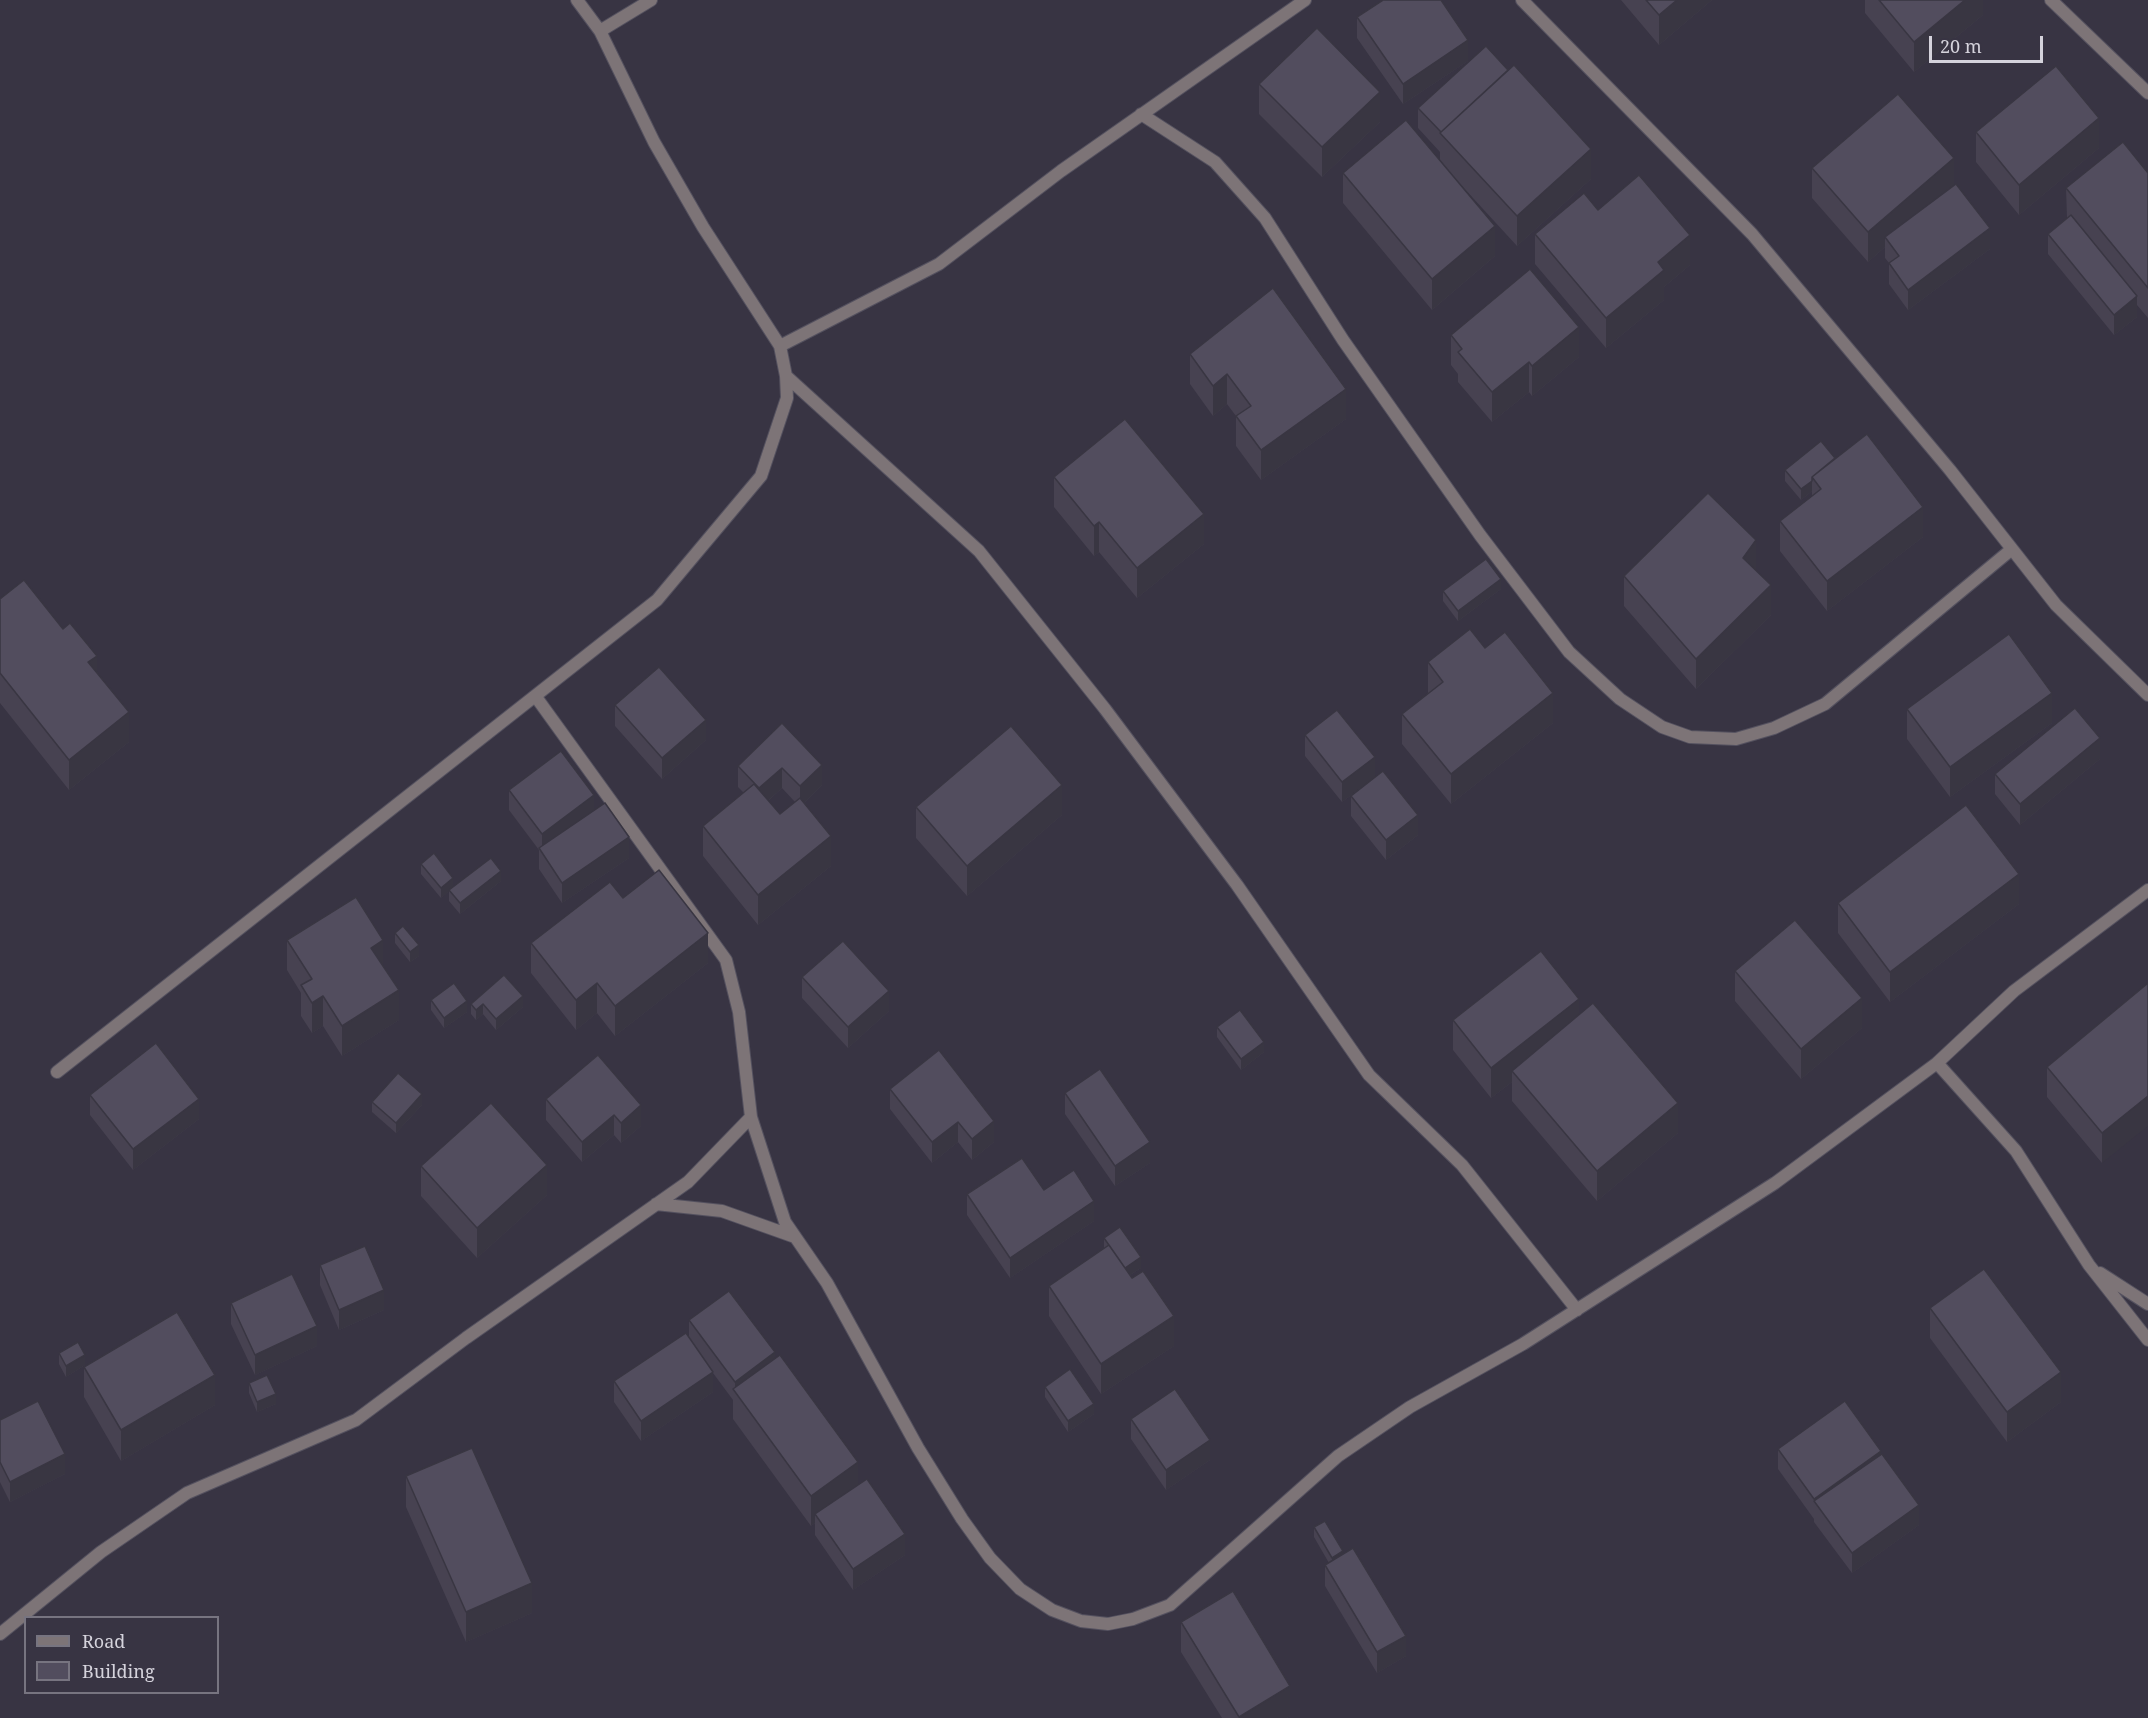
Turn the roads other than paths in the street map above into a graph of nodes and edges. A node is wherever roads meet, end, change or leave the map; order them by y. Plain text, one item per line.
1 (577, 0) edge
2 (651, 0) edge
3 (1305, 0) edge
4 (1522, 0) edge
5 (2051, 0) edge
6 (600, 31) junction
7 (2148, 93) edge
8 (1141, 114) junction
9 (780, 346) junction
10 (786, 375) junction
11 (2012, 549) junction
12 (2148, 695) edge
13 (536, 698) junction
14 (2148, 890) edge
15 (1937, 1064) junction
16 (57, 1072) dead end
17 (751, 1117) junction
18 (656, 1204) junction
19 (795, 1237) junction
20 (2089, 1265) junction
21 (2148, 1304) edge
22 (1577, 1310) junction
23 (2148, 1340) edge
24 (0, 1634) edge

1 - 6 street
2 - 6 street
3 - 8 street
4 - 11 street
5 - 7 street
6 - 9 street
8 - 9 street
8 - 11 street
9 - 10 street
10 - 13 street
10 - 22 street
11 - 12 street
13 - 16 street
13 - 17 street
14 - 15 street
15 - 20 street
15 - 22 street
17 - 18 street
17 - 19 street
18 - 19 street
18 - 24 street
19 - 22 street
20 - 21 street
20 - 23 street

